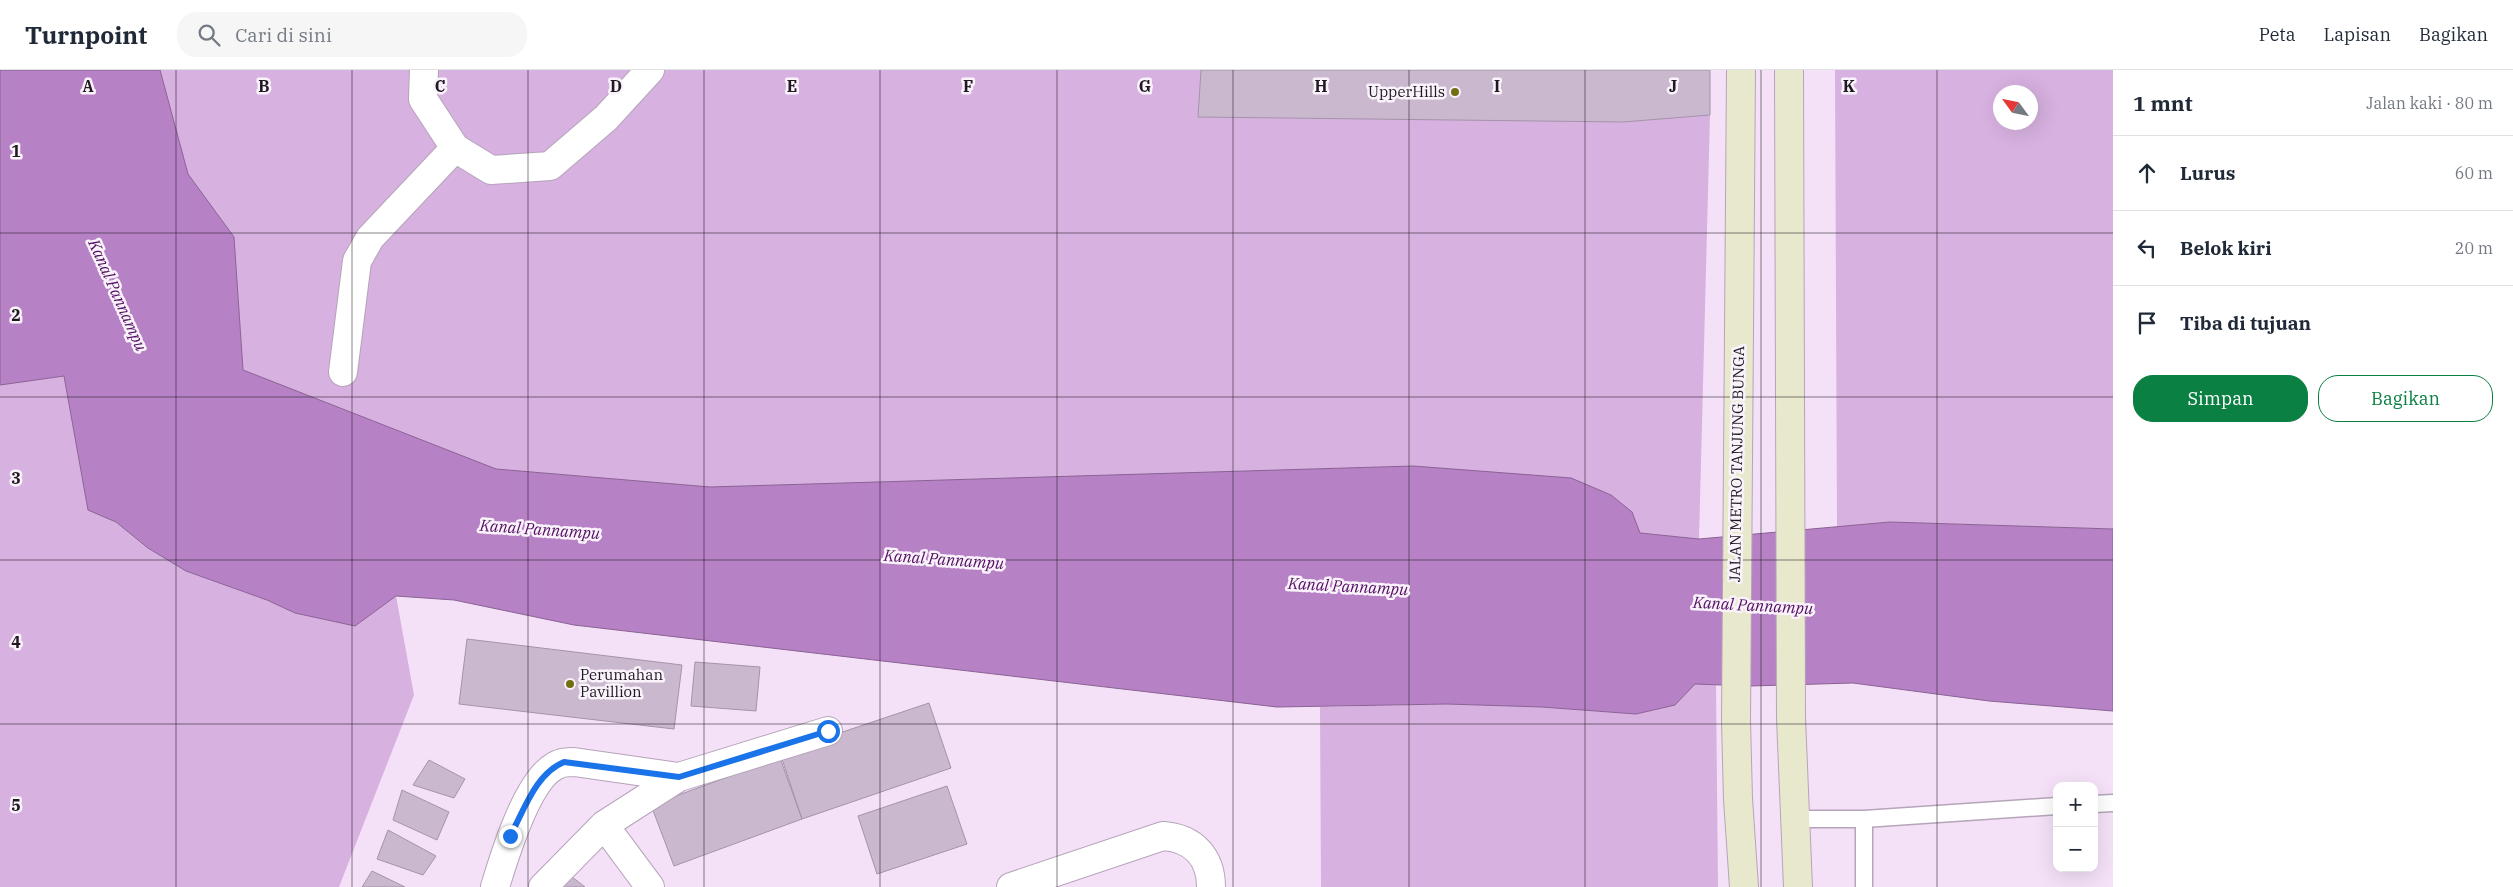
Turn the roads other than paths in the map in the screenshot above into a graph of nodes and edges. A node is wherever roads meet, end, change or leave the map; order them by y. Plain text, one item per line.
1 (424, 70) edge
2 (650, 70) edge
3 (1742, 70) edge
4 (1788, 70) edge
5 (455, 148) junction
6 (343, 372) dead end
7 (828, 731) dead end
8 (679, 777) junction
9 (2113, 803) edge
10 (2098, 804) edge
11 (2053, 806) edge
12 (1796, 819) junction
13 (1864, 819) junction
14 (604, 825) junction
15 (495, 887) edge
16 (542, 887) edge
17 (650, 887) edge
18 (1011, 887) edge
19 (1211, 887) edge
20 (1744, 887) edge
21 (1798, 887) edge
22 (1864, 887) edge

1 - 5 street
2 - 5 street
3 - 20 main road, JALAN METRO TANJUNG BUNGA
4 - 12 main road
5 - 6 street
7 - 8 street
8 - 14 street
8 - 15 street
9 - 10 lane
11 - 13 lane
12 - 13 lane
12 - 21 main road
13 - 22 lane
14 - 16 street
14 - 17 street
18 - 19 street

